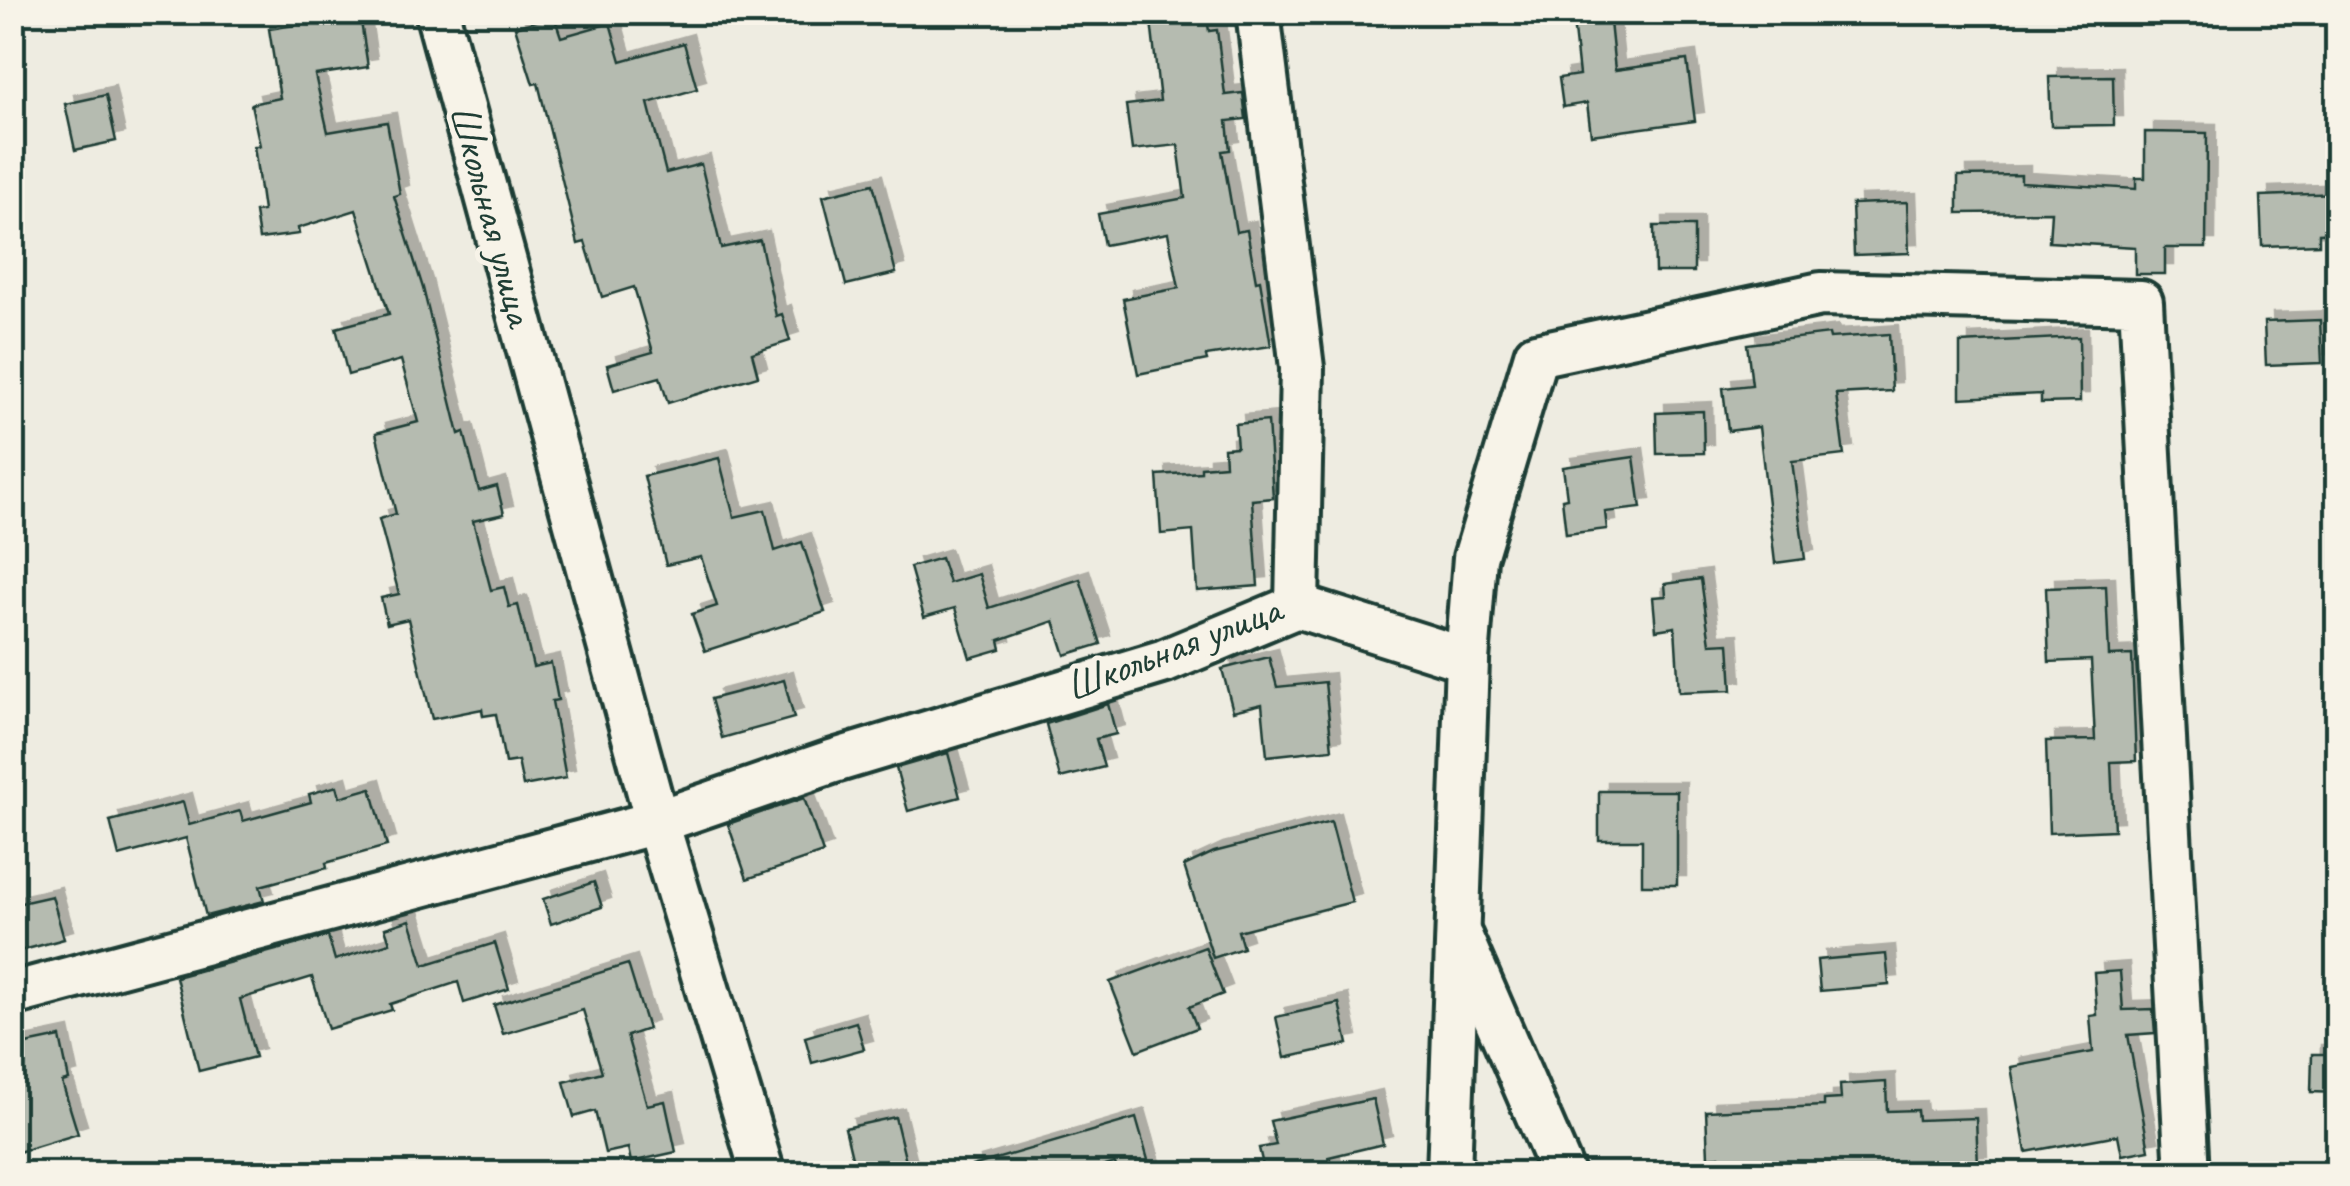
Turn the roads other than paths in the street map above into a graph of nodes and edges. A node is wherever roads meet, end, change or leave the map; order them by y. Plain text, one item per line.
1 (437, 12) edge
2 (1258, 12) edge
3 (1297, 606) junction
4 (1467, 660) junction
5 (657, 822) junction
6 (1457, 928) junction
7 (12, 994) edge
8 (763, 1174) edge
9 (1449, 1174) edge
10 (1563, 1174) edge
11 (2187, 1174) edge

1 - 5 street, Школьная улица
2 - 3 street, Школьная улица
3 - 4 street
3 - 5 street, Школьная улица
4 - 6 street
4 - 11 street
5 - 7 street, Школьная улица
5 - 8 street, Школьная улица
6 - 9 street
6 - 10 street

